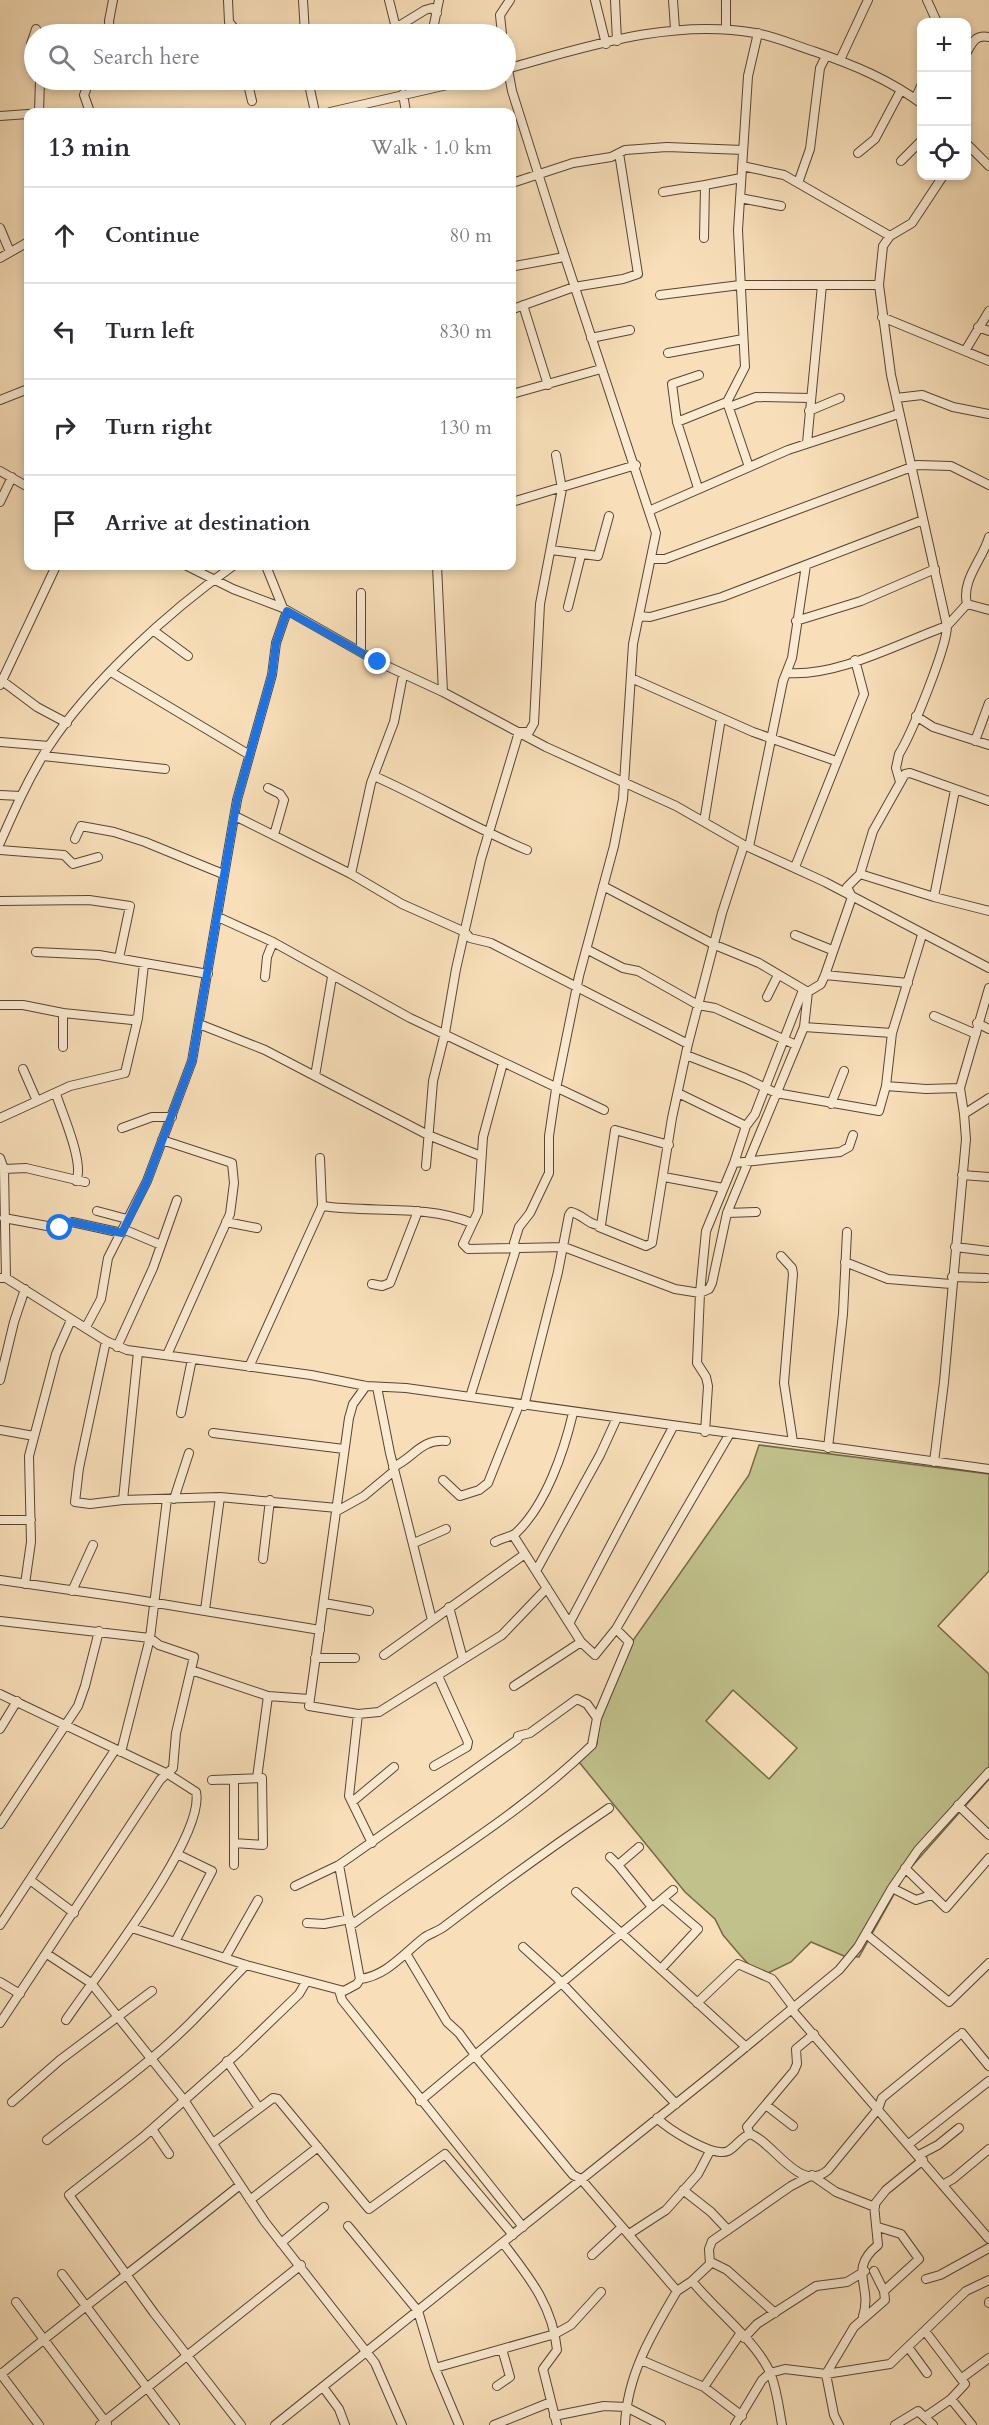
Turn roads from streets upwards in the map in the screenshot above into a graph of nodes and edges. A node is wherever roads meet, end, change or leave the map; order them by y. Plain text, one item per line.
1 (113, 0) edge
2 (228, 0) edge
3 (303, 0) edge
4 (389, 0) edge
5 (439, 0) edge
6 (510, 0) edge
7 (595, 0) edge
8 (615, 0) edge
9 (674, 0) edge
10 (726, 0) edge
11 (868, 0) edge
12 (927, 0) edge
13 (437, 13) junction
14 (935, 18) edge
15 (109, 24) edge
16 (230, 24) edge
17 (304, 24) edge
18 (395, 24) edge
19 (403, 24) edge
20 (434, 24) edge
21 (501, 24) edge
22 (675, 29) junction
23 (726, 29) junction
24 (758, 33) junction
25 (989, 38) edge
26 (617, 42) junction
27 (606, 44) junction
28 (971, 45) edge
29 (826, 56) junction
30 (840, 60) junction
31 (516, 66) edge
32 (40, 90) edge
33 (86, 90) edge
34 (249, 90) edge
35 (310, 90) edge
36 (423, 90) edge
37 (512, 90) edge
38 (901, 90) junction
39 (414, 92) joint
40 (403, 94) junction
41 (252, 101) dead end
42 (917, 101) edge
43 (39, 108) edge
44 (89, 108) edge
45 (314, 108) edge
46 (363, 108) edge
47 (405, 108) edge
48 (24, 114) edge
49 (0, 116) edge
50 (917, 144) edge
51 (971, 147) edge
52 (743, 150) junction
53 (619, 153) junction
54 (858, 153) dead end
55 (901, 161) dead end
56 (742, 166) junction
57 (989, 166) edge
58 (538, 174) junction
59 (741, 178) junction
60 (940, 180) edge
61 (516, 182) edge
62 (798, 183) junction
63 (705, 185) junction
64 (663, 192) dead end
65 (740, 198) junction
66 (781, 206) dead end
67 (0, 228) edge
68 (890, 237) junction
69 (704, 238) dead end
70 (24, 245) edge
71 (10, 252) junction
72 (564, 257) junction
73 (0, 258) edge
74 (516, 266) edge
75 (740, 285) junction
76 (822, 285) junction
77 (879, 285) junction
78 (574, 287) junction
79 (660, 295) dead end
80 (523, 305) junction
81 (516, 308) edge
82 (989, 311) edge
83 (882, 317) junction
84 (978, 327) junction
85 (630, 330) dead end
86 (989, 331) edge
87 (591, 338) junction
88 (743, 339) junction
89 (965, 351) junction
90 (668, 353) dead end
91 (989, 361) edge
92 (601, 369) junction
93 (699, 375) dead end
94 (548, 385) junction
95 (24, 390) edge
96 (516, 393) edge
97 (1, 398) edge
98 (810, 398) junction
99 (840, 398) dead end
100 (896, 398) junction
101 (728, 404) junction
102 (809, 411) junction
103 (898, 414) junction
104 (989, 414) edge
105 (677, 423) junction
106 (807, 443) junction
107 (556, 455) dead end
108 (636, 465) junction
109 (749, 467) junction
110 (910, 467) junction
111 (0, 471) edge
112 (12, 477) junction
113 (24, 484) edge
114 (989, 485) edge
115 (699, 488) junction
116 (562, 489) junction
117 (516, 501) edge
118 (0, 502) edge
119 (651, 510) junction
120 (609, 516) dead end
121 (923, 520) junction
122 (989, 537) edge
123 (551, 550) junction
124 (581, 555) junction
125 (652, 559) junction
126 (806, 566) junction
127 (54, 570) edge
128 (195, 570) edge
129 (227, 570) edge
130 (268, 570) edge
131 (437, 570) edge
132 (935, 570) junction
133 (214, 579) junction
134 (361, 593) dead end
135 (967, 604) junction
136 (568, 607) dead end
137 (285, 610) junction
138 (989, 610) edge
139 (639, 616) junction
140 (796, 621) junction
141 (947, 627) junction
142 (154, 631) junction
143 (361, 652) junction
144 (188, 656) dead end
145 (855, 660) junction
146 (111, 672) junction
147 (787, 673) junction
148 (403, 675) junction
149 (631, 678) junction
150 (1, 682) edge
151 (443, 692) junction
152 (989, 703) edge
153 (916, 716) junction
154 (721, 718) junction
155 (67, 723) junction
156 (519, 732) junction
157 (770, 737) junction
158 (975, 741) junction
159 (0, 742) edge
160 (989, 745) edge
161 (49, 746) junction
162 (248, 754) junction
163 (43, 756) junction
164 (836, 760) junction
165 (165, 769) dead end
166 (374, 776) junction
167 (623, 782) junction
168 (900, 782) junction
169 (268, 788) dead end
170 (955, 790) junction
171 (0, 795) edge
172 (21, 796) junction
173 (989, 801) edge
174 (235, 816) junction
175 (704, 822) junction
176 (489, 833) junction
177 (274, 835) junction
178 (75, 838) dead end
179 (0, 843) edge
180 (746, 846) junction
181 (0, 850) edge
182 (527, 850) dead end
183 (98, 857) dead end
184 (795, 867) junction
185 (223, 874) junction
186 (351, 874) junction
187 (860, 874) junction
188 (603, 886) junction
189 (852, 897) junction
190 (934, 897) junction
191 (0, 901) edge
192 (989, 911) edge
193 (218, 916) junction
194 (465, 932) junction
195 (795, 935) dead end
196 (922, 935) junction
197 (273, 942) junction
198 (715, 945) junction
199 (588, 950) junction
200 (832, 950) junction
201 (36, 952) dead end
202 (119, 957) junction
203 (144, 964) junction
204 (989, 968) edge
205 (208, 974) junction
206 (778, 975) junction
207 (825, 975) junction
208 (265, 977) dead end
209 (332, 978) junction
210 (908, 983) junction
211 (577, 988) junction
212 (989, 988) edge
213 (806, 991) junction
214 (767, 997) dead end
215 (0, 1005) edge
216 (698, 1005) junction
217 (63, 1013) junction
218 (934, 1016) dead end
219 (136, 1021) junction
220 (977, 1023) junction
221 (199, 1024) junction
222 (804, 1026) junction
223 (989, 1029) edge
224 (445, 1033) junction
225 (892, 1033) junction
226 (976, 1034) junction
227 (783, 1040) junction
228 (688, 1044) junction
229 (796, 1045) junction
230 (63, 1047) dead end
231 (686, 1055) junction
232 (502, 1063) junction
233 (23, 1068) dead end
234 (844, 1071) dead end
235 (315, 1076) junction
236 (886, 1086) junction
237 (765, 1088) junction
238 (960, 1088) junction
239 (556, 1089) junction
240 (678, 1093) junction
241 (776, 1093) junction
242 (56, 1094) junction
243 (989, 1098) edge
244 (37, 1101) junction
245 (831, 1104) junction
246 (604, 1110) dead end
247 (964, 1114) junction
248 (172, 1117) junction
249 (0, 1118) edge
250 (746, 1126) junction
251 (122, 1128) dead end
252 (428, 1135) junction
253 (853, 1135) dead end
254 (162, 1140) junction
255 (669, 1144) junction
256 (481, 1156) junction
257 (320, 1158) dead end
258 (1, 1163) edge
259 (734, 1163) junction
260 (747, 1164) junction
261 (426, 1166) dead end
262 (962, 1175) junction
263 (664, 1177) junction
264 (989, 1177) edge
265 (76, 1181) junction
266 (85, 1182) dead end
267 (723, 1188) junction
268 (177, 1200) dead end
269 (322, 1206) junction
270 (97, 1211) dead end
271 (418, 1211) junction
272 (756, 1212) dead end
273 (727, 1213) junction
274 (4, 1218) junction
275 (127, 1219) junction
276 (226, 1222) junction
277 (472, 1223) junction
278 (599, 1227) junction
279 (257, 1228) dead end
280 (122, 1231) junction
281 (847, 1232) dead end
282 (161, 1245) junction
283 (564, 1247) junction
284 (955, 1247) junction
285 (516, 1248) junction
286 (989, 1251) edge
287 (781, 1256) dead end
288 (845, 1262) junction
289 (3, 1278) edge
290 (986, 1278) dead end
291 (951, 1280) junction
292 (372, 1284) dead end
293 (25, 1289) junction
294 (700, 1293) junction
295 (71, 1320) junction
296 (86, 1327) junction
297 (106, 1341) junction
298 (117, 1347) junction
299 (138, 1352) junction
300 (167, 1355) junction
301 (192, 1359) junction
302 (249, 1366) junction
303 (0, 1380) edge
304 (366, 1386) junction
305 (377, 1386) junction
306 (471, 1397) junction
307 (521, 1405) junction
308 (181, 1413) dead end
309 (573, 1413) junction
310 (616, 1419) junction
311 (673, 1427) junction
312 (0, 1431) edge
313 (705, 1432) junction
314 (213, 1433) dead end
315 (729, 1435) junction
316 (34, 1436) junction
317 (446, 1441) dead end
318 (793, 1443) junction
319 (828, 1448) junction
320 (344, 1449) junction
321 (189, 1453) dead end
322 (934, 1462) junction
323 (394, 1469) junction
324 (989, 1469) edge
325 (443, 1480) dead end
326 (220, 1497) junction
327 (171, 1499) junction
328 (123, 1500) junction
329 (270, 1500) junction
330 (337, 1510) junction
331 (0, 1520) edge
332 (31, 1520) junction
333 (446, 1529) dead end
334 (513, 1535) junction
335 (495, 1542) dead end
336 (414, 1543) junction
337 (93, 1545) dead end
338 (525, 1554) junction
339 (263, 1559) dead end
340 (536, 1571) junction
341 (0, 1580) edge
342 (25, 1584) junction
343 (547, 1588) junction
344 (72, 1591) junction
345 (154, 1603) junction
346 (324, 1603) junction
347 (449, 1607) junction
348 (205, 1610) junction
349 (369, 1611) dead end
350 (432, 1620) junction
351 (0, 1621) edge
352 (570, 1622) junction
353 (616, 1629) junction
354 (320, 1630) junction
355 (99, 1631) junction
356 (150, 1638) junction
357 (580, 1642) junction
358 (384, 1655) dead end
359 (315, 1658) junction
360 (355, 1658) dead end
361 (463, 1659) junction
362 (191, 1670) junction
363 (438, 1676) junction
364 (514, 1686) dead end
365 (0, 1694) edge
366 (268, 1696) junction
367 (309, 1699) junction
368 (18, 1701) junction
369 (358, 1714) junction
370 (597, 1718) junction
371 (64, 1726) junction
372 (0, 1729) edge
373 (118, 1751) junction
374 (435, 1766) dead end
375 (394, 1767) dead end
376 (989, 1772) edge
377 (168, 1774) junction
378 (257, 1778) junction
379 (234, 1779) junction
380 (212, 1780) dead end
381 (352, 1803) junction
382 (958, 1805) junction
383 (609, 1808) dead end
384 (0, 1824) edge
385 (989, 1835) edge
386 (234, 1843) junction
387 (372, 1843) junction
388 (639, 1847) dead end
389 (177, 1854) junction
390 (610, 1857) dead end
391 (989, 1858) edge
392 (234, 1865) dead end
393 (339, 1865) junction
394 (618, 1865) junction
395 (905, 1868) junction
396 (30, 1880) junction
397 (295, 1886) dead end
398 (892, 1888) junction
399 (673, 1890) dead end
400 (576, 1892) dead end
401 (931, 1895) junction
402 (663, 1899) junction
403 (258, 1900) dead end
404 (652, 1907) junction
405 (74, 1913) junction
406 (1, 1920) edge
407 (350, 1922) junction
408 (307, 1923) dead end
409 (132, 1928) junction
410 (866, 1934) junction
411 (620, 1935) junction
412 (175, 1942) junction
413 (523, 1947) dead end
414 (47, 1954) junction
415 (407, 1955) junction
416 (225, 1958) junction
417 (989, 1963) edge
418 (246, 1965) junction
419 (661, 1969) junction
420 (360, 1979) junction
421 (0, 1982) edge
422 (306, 1982) junction
423 (91, 1983) junction
424 (561, 1983) junction
425 (339, 1990) junction
426 (152, 1991) dead end
427 (20, 1994) junction
428 (697, 2003) junction
429 (793, 2009) junction
430 (118, 2018) junction
431 (66, 2020) dead end
432 (0, 2024) edge
433 (814, 2034) junction
434 (746, 2047) junction
435 (475, 2056) junction
436 (151, 2058) junction
437 (227, 2061) junction
438 (989, 2066) edge
439 (989, 2081) edge
440 (184, 2100) junction
441 (12, 2102) dead end
442 (420, 2102) junction
443 (676, 2104) junction
444 (766, 2105) junction
445 (259, 2108) junction
446 (878, 2109) junction
447 (657, 2118) junction
448 (793, 2126) dead end
449 (959, 2128) dead end
450 (152, 2129) junction
451 (750, 2134) junction
452 (47, 2140) dead end
453 (213, 2143) junction
454 (909, 2144) junction
455 (318, 2147) junction
456 (989, 2148) edge
457 (710, 2151) junction
458 (169, 2154) dead end
459 (921, 2157) junction
460 (812, 2175) junction
461 (581, 2179) junction
462 (944, 2184) junction
463 (240, 2185) junction
464 (683, 2190) junction
465 (250, 2200) junction
466 (324, 2207) dead end
467 (874, 2207) junction
468 (348, 2226) dead end
469 (523, 2227) junction
470 (622, 2227) junction
471 (878, 2228) junction
472 (986, 2229) edge
473 (728, 2230) junction
474 (629, 2234) junction
475 (513, 2235) junction
476 (989, 2239) edge
477 (281, 2243) junction
478 (503, 2243) junction
479 (989, 2248) edge
480 (592, 2255) dead end
481 (711, 2262) junction
482 (301, 2265) junction
483 (861, 2271) junction
484 (873, 2271) junction
485 (62, 2274) dead end
486 (127, 2274) junction
487 (926, 2279) dead end
488 (989, 2280) edge
489 (693, 2281) junction
490 (676, 2291) junction
491 (884, 2291) junction
492 (601, 2292) dead end
493 (867, 2294) junction
494 (16, 2302) dead end
495 (84, 2305) junction
496 (418, 2311) junction
497 (775, 2313) junction
498 (863, 2316) junction
499 (925, 2331) junction
500 (555, 2334) junction
501 (742, 2336) junction
502 (43, 2339) junction
503 (908, 2347) junction
504 (502, 2349) junction
505 (366, 2351) junction
506 (188, 2354) junction
507 (641, 2360) junction
508 (988, 2363) edge
509 (435, 2368) junction
510 (770, 2373) junction
511 (927, 2373) dead end
512 (0, 2374) edge
513 (826, 2374) junction
514 (962, 2378) junction
515 (497, 2386) dead end
516 (323, 2387) junction
517 (704, 2387) junction
518 (146, 2389) junction
519 (951, 2399) junction
520 (551, 2402) junction
521 (626, 2407) junction
522 (554, 2416) junction
523 (742, 2416) junction
524 (925, 2417) junction
525 (105, 2424) edge
526 (39, 2425) edge
527 (175, 2425) edge
528 (241, 2425) edge
529 (275, 2425) edge
530 (345, 2425) edge
531 (402, 2425) edge
532 (459, 2425) edge
533 (494, 2425) edge
534 (557, 2425) edge
535 (626, 2425) edge
536 (660, 2425) edge
537 (735, 2425) edge
538 (782, 2425) edge
539 (839, 2425) edge
540 (895, 2425) edge
541 (933, 2425) edge
542 (972, 2425) edge

1 - 15 street
2 - 16 street
3 - 17 street
4 - 18 street
5 - 13 street
6 - 21 street
7 - 27 street
8 - 26 street
9 - 22 street
10 - 23 street
11 - 30 street
12 - 14 street
13 - 19 street
13 - 20 street
22 - 23 street
22 - 26 street
23 - 24 street
24 - 29 street
24 - 52 street
25 - 28 street
26 - 27 street
27 - 31 street
29 - 30 street
29 - 62 street
30 - 38 street
32 - 43 street
33 - 44 street
34 - 41 street
35 - 45 street
36 - 39 street
37 - 58 street
38 - 42 street
38 - 54 street
39 - 40 street
40 - 46 street
40 - 47 street
48 - 49 street
50 - 55 street
51 - 57 street
52 - 53 street
52 - 56 street
53 - 58 street
53 - 78 street
56 - 59 street
56 - 62 street
58 - 61 street
58 - 72 street
59 - 63 street
59 - 65 street
60 - 68 street
62 - 68 street
63 - 64 street
63 - 69 street
65 - 66 street
65 - 75 street
67 - 71 street
68 - 77 street
70 - 71 street
71 - 73 street
72 - 74 street
72 - 78 street
75 - 76 street
75 - 79 street
75 - 88 street
76 - 77 street
76 - 98 street
77 - 83 street
78 - 80 street
78 - 87 street
80 - 81 street
80 - 94 street
82 - 84 street
83 - 89 street
83 - 100 street
84 - 86 street
84 - 89 street
85 - 87 street
87 - 92 street
88 - 90 street
88 - 101 street
89 - 91 street
92 - 94 street
92 - 108 street
93 - 105 street
94 - 96 street
95 - 97 street
98 - 101 street
98 - 102 street
99 - 102 street
100 - 103 street
100 - 104 street
101 - 105 street
101 - 109 street
102 - 106 street
103 - 106 street
103 - 110 street
105 - 115 street
106 - 109 street
107 - 116 street
108 - 116 street
108 - 119 street
109 - 115 street
110 - 114 street
110 - 121 street
110 - 125 street
111 - 112 street
112 - 113 street
112 - 118 street
115 - 119 street
116 - 117 street
116 - 123 street
119 - 125 street
120 - 124 street
121 - 126 street
121 - 132 street
122 - 135 street
123 - 124 street
123 - 156 street
124 - 136 street
125 - 139 street
126 - 139 street
126 - 140 street
127 - 150 street
128 - 133 street
129 - 133 street
130 - 137 street
131 - 151 street
132 - 140 street
132 - 141 street
133 - 137 street
133 - 142 street
134 - 143 street
135 - 138 street
135 - 141 street
137 - 143 street
137 - 162 street
139 - 149 street
140 - 147 street
141 - 145 street
141 - 153 street
142 - 144 street
142 - 146 street
143 - 148 street
145 - 147 street
145 - 164 street
146 - 155 street
146 - 162 street
147 - 157 street
148 - 151 street
148 - 166 street
149 - 154 street
149 - 167 street
150 - 155 street
151 - 156 street
152 - 158 street
153 - 158 street
153 - 168 street
154 - 157 street
154 - 175 street
155 - 161 street
156 - 167 street
156 - 176 street
157 - 164 street
157 - 180 street
158 - 160 street
159 - 161 street
161 - 163 street
162 - 174 street
163 - 165 street
163 - 172 street
164 - 184 street
166 - 176 street
166 - 186 street
167 - 175 street
167 - 188 street
168 - 170 street
168 - 187 street
169 - 177 street
170 - 173 street
170 - 190 street
171 - 172 street
172 - 179 street
174 - 177 street
174 - 185 street
175 - 180 street
176 - 182 street
176 - 194 street
177 - 186 street
178 - 185 street
180 - 184 street
180 - 198 street
181 - 183 street
184 - 189 street
185 - 193 street
186 - 194 street
187 - 189 street
187 - 190 street
188 - 198 street
188 - 199 street
189 - 196 street
189 - 200 street
190 - 192 street
191 - 202 street
193 - 197 street
193 - 205 street
194 - 211 street
194 - 224 street
195 - 200 street
196 - 204 street
196 - 210 street
197 - 208 street
197 - 209 street
198 - 206 street
198 - 216 street
199 - 211 street
199 - 216 street
200 - 207 street
201 - 202 street
202 - 203 street
203 - 205 street
203 - 219 street
205 - 221 street
206 - 213 street
206 - 214 street
207 - 210 street
207 - 213 street
209 - 224 street
209 - 235 street
210 - 225 street
211 - 228 street
211 - 239 street
212 - 220 street
213 - 222 street
213 - 227 street
215 - 217 street
216 - 227 street
216 - 228 street
217 - 219 street
217 - 230 street
218 - 226 street
219 - 242 street
220 - 223 street
220 - 226 street
221 - 235 street
221 - 248 street
222 - 225 street
222 - 229 street
224 - 232 street
224 - 252 street
225 - 236 street
226 - 238 street
227 - 229 street
227 - 237 street
228 - 231 street
229 - 241 street
231 - 237 street
231 - 240 street
232 - 239 street
232 - 256 street
233 - 244 street
234 - 245 street
235 - 252 street
236 - 238 street
236 - 245 street
237 - 241 street
237 - 250 street
238 - 247 street
239 - 246 street
239 - 285 street
240 - 250 street
240 - 255 street
241 - 245 street
241 - 260 street
242 - 244 street
242 - 265 street
243 - 247 street
244 - 249 street
247 - 262 street
248 - 251 street
248 - 254 street
250 - 259 street
252 - 256 street
252 - 261 street
253 - 260 street
254 - 275 street
254 - 276 street
255 - 263 street
255 - 278 street
256 - 277 street
257 - 269 street
258 - 265 street
258 - 274 street
259 - 260 street
259 - 267 street
260 - 273 street
262 - 264 street
262 - 284 street
263 - 267 street
263 - 278 street
265 - 266 street
267 - 294 street
268 - 282 street
269 - 271 street
269 - 302 street
270 - 275 street
271 - 277 street
271 - 292 street
272 - 273 street
273 - 294 street
274 - 280 street
274 - 289 street
275 - 280 street
276 - 279 street
276 - 300 street
277 - 285 street
278 - 283 street
280 - 282 street
280 - 296 street
281 - 288 street
282 - 298 street
283 - 285 street
283 - 294 street
283 - 307 street
284 - 286 street
284 - 291 street
285 - 306 street
287 - 318 street
288 - 291 street
288 - 319 street
289 - 293 street
290 - 291 street
291 - 322 street
293 - 295 street
293 - 303 street
294 - 313 street
295 - 296 street
295 - 316 street
296 - 297 street
297 - 298 street
297 - 328 street
298 - 299 street
299 - 300 street
299 - 328 street
300 - 301 street
301 - 302 street
301 - 308 street
302 - 304 street
304 - 305 street
304 - 320 street
305 - 306 street
305 - 323 street
306 - 307 street
307 - 309 street
307 - 325 street
309 - 310 street
309 - 334 street
310 - 311 street
310 - 340 street
311 - 313 street
311 - 352 street
312 - 316 street
313 - 315 street
314 - 320 street
315 - 318 street
315 - 353 street
316 - 332 street
317 - 323 street
318 - 319 street
319 - 322 street
320 - 330 street
321 - 327 street
322 - 324 street
323 - 330 street
323 - 336 street
326 - 327 street
326 - 329 street
326 - 348 street
327 - 328 street
327 - 345 street
329 - 330 street
329 - 339 street
330 - 346 street
331 - 332 street
332 - 342 street
333 - 336 street
334 - 335 street
334 - 338 street
336 - 350 street
337 - 344 street
338 - 340 street
338 - 347 street
340 - 343 street
341 - 342 street
342 - 344 street
343 - 352 street
343 - 361 street
344 - 345 street
345 - 348 street
345 - 356 street
346 - 349 street
346 - 354 street
347 - 350 street
347 - 361 street
348 - 354 street
350 - 358 street
351 - 355 street
352 - 357 street
353 - 357 street
353 - 370 street
354 - 359 street
355 - 356 street
355 - 371 street
356 - 362 street
356 - 373 street
357 - 364 street
359 - 360 street
359 - 367 street
361 - 363 street
362 - 366 street
362 - 377 street
363 - 369 street
363 - 374 street
365 - 368 street
366 - 367 street
366 - 378 street
367 - 369 street
368 - 371 street
368 - 372 street
369 - 381 street
370 - 387 street
370 - 407 street
371 - 373 street
371 - 384 street
373 - 377 street
373 - 396 street
375 - 381 street
376 - 382 street
377 - 389 street
377 - 405 street
378 - 379 street
378 - 386 street
379 - 380 street
379 - 386 street
381 - 387 street
382 - 385 street
382 - 395 street
383 - 415 street
386 - 392 street
387 - 393 street
388 - 394 street
389 - 409 street
389 - 412 street
390 - 394 street
391 - 401 street
393 - 397 street
393 - 407 street
394 - 404 street
395 - 398 street
395 - 401 street
396 - 405 street
396 - 406 street
398 - 401 street
398 - 410 street
399 - 402 street
400 - 411 street
402 - 404 street
402 - 419 street
403 - 416 street
404 - 411 street
405 - 414 street
407 - 408 street
407 - 420 street
409 - 412 street
409 - 423 street
410 - 417 street
410 - 429 street
411 - 419 street
411 - 424 street
412 - 416 street
413 - 424 street
414 - 423 street
414 - 427 street
415 - 420 street
415 - 435 street
416 - 418 street
418 - 422 street
418 - 436 street
419 - 428 street
420 - 425 street
421 - 427 street
422 - 425 street
422 - 437 street
423 - 430 street
423 - 431 street
424 - 435 street
424 - 443 street
425 - 442 street
426 - 430 street
427 - 432 street
428 - 429 street
428 - 434 street
429 - 433 street
429 - 434 street
430 - 436 street
430 - 441 street
433 - 444 street
433 - 446 street
434 - 443 street
435 - 442 street
435 - 461 street
436 - 440 street
436 - 452 street
437 - 440 street
437 - 445 street
438 - 446 street
439 - 454 street
440 - 450 street
440 - 453 street
442 - 469 street
443 - 447 street
444 - 448 street
444 - 451 street
445 - 453 street
445 - 455 street
446 - 454 street
446 - 460 street
447 - 457 street
447 - 461 street
449 - 459 street
450 - 458 street
450 - 486 street
451 - 457 street
451 - 460 street
453 - 463 street
454 - 459 street
455 - 465 street
455 - 475 street
456 - 462 street
457 - 464 street
459 - 462 street
459 - 467 street
460 - 467 street
460 - 473 street
461 - 469 street
461 - 470 street
462 - 472 street
463 - 465 street
463 - 486 street
464 - 473 street
464 - 474 street
465 - 477 street
466 - 477 street
467 - 471 street
468 - 496 street
469 - 475 street
470 - 474 street
470 - 480 street
471 - 483 street
471 - 491 street
472 - 476 street
473 - 481 street
474 - 490 street
475 - 478 street
477 - 482 street
478 - 496 street
478 - 500 street
479 - 487 street
481 - 489 street
481 - 497 street
482 - 505 street
482 - 506 street
483 - 484 street
483 - 493 street
483 - 497 street
484 - 491 street
484 - 493 street
485 - 495 street
486 - 495 street
486 - 506 street
488 - 499 street
489 - 490 street
489 - 501 street
490 - 507 street
491 - 498 street
492 - 500 street
493 - 498 street
494 - 502 street
495 - 502 street
495 - 518 street
496 - 505 street
496 - 509 street
497 - 501 street
498 - 513 street
499 - 503 street
499 - 514 street
500 - 504 street
500 - 520 street
501 - 510 street
501 - 517 street
502 - 512 street
502 - 525 street
503 - 511 street
503 - 513 street
504 - 509 street
504 - 515 street
505 - 516 street
505 - 531 street
506 - 518 street
506 - 528 street
507 - 517 street
507 - 521 street
508 - 514 street
509 - 532 street
510 - 513 street
510 - 523 street
510 - 538 street
512 - 526 street
513 - 539 street
514 - 519 street
516 - 529 street
516 - 530 street
517 - 523 street
518 - 525 street
518 - 527 street
519 - 524 street
519 - 542 street
520 - 522 street
520 - 533 street
521 - 522 street
521 - 535 street
521 - 536 street
522 - 534 street
523 - 537 street
524 - 540 street
524 - 541 street

